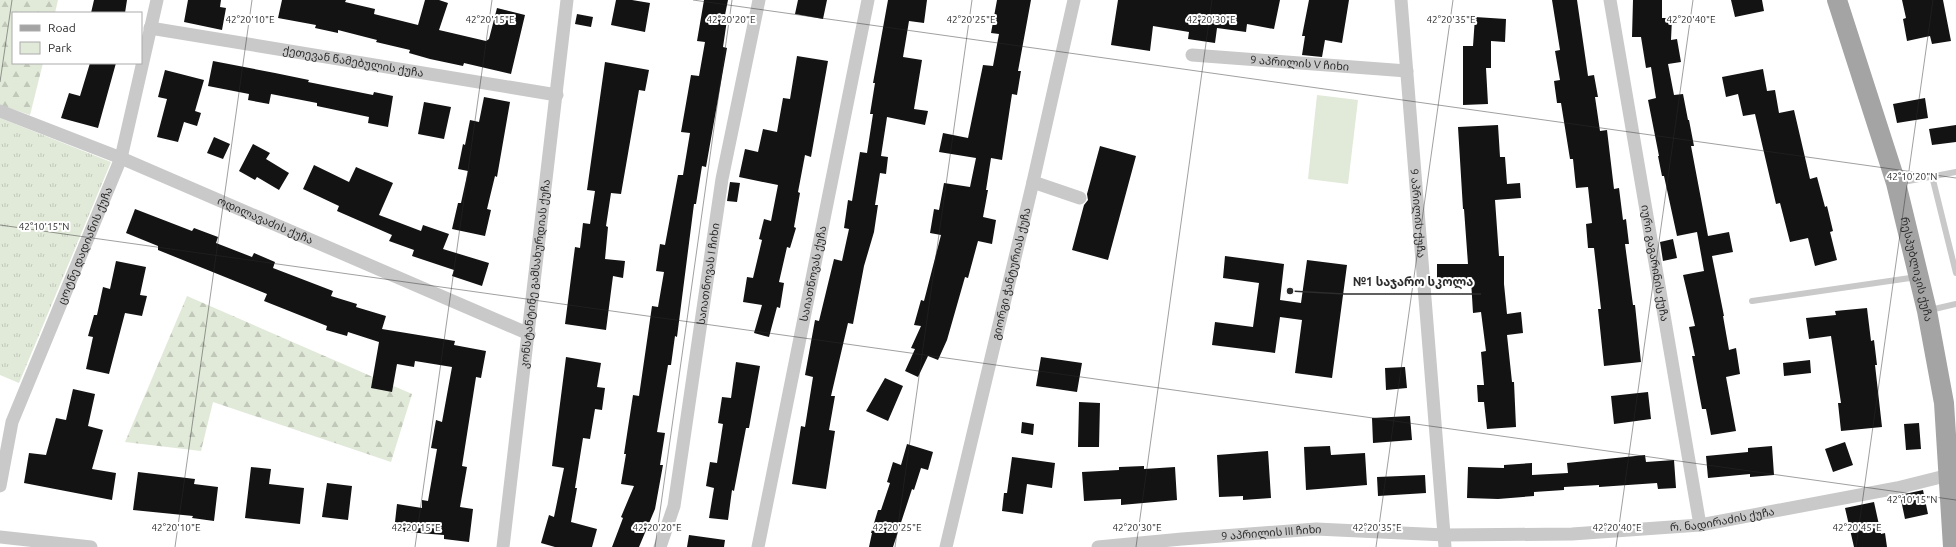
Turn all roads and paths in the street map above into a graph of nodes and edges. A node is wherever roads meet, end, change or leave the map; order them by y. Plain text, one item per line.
1 (157, 0) edge
2 (567, 0) edge
3 (759, 0) edge
4 (868, 0) edge
5 (1074, 0) edge
6 (1401, 0) edge
7 (1610, 0) edge
8 (1837, 0) edge
9 (150, 28) junction
10 (1192, 55) dead end
11 (142, 64) edge
12 (142, 64) edge
13 (1407, 71) junction
14 (557, 95) junction
15 (0, 112) edge
16 (121, 158) junction
17 (1956, 172) edge
18 (1932, 176) junction
19 (1033, 182) junction
20 (1896, 183) junction
21 (1080, 198) dead end
22 (1956, 273) edge
23 (1919, 276) junction
24 (1752, 301) dead end
25 (1956, 304) edge
26 (1927, 311) junction
27 (529, 334) junction
28 (1949, 475) junction
29 (0, 486) edge
30 (1700, 526) junction
31 (0, 537) edge
32 (1445, 541) edge
33 (83, 546) edge
34 (503, 547) edge
35 (660, 547) edge
36 (758, 547) edge
37 (946, 547) edge
38 (1098, 547) edge
39 (1954, 547) edge

1 - 9 street, ცოტნე დადიანის ქუჩა
2 - 14 street, კონსტანტინე გამსახურდიას ქუჩა
3 - 35 street, საიათნოვას I ჩიხი
4 - 36 street, საიათნოვას ქუჩა
5 - 19 street, გიორგი ჭანტურიას ქუჩა
6 - 13 street, 9 აპრილის ქუჩა
7 - 30 street, იური გაგარინის ქუჩა
8 - 20 main road, რესპუბლიკის ქუჩა
9 - 11 street, ცოტნე დადიანის ქუჩა
9 - 14 street, ქეთევან წამებულის ქუჩა
10 - 13 street, 9 აპრილის V ჩიხი
12 - 16 street, ცოტნე დადიანის ქუჩა
13 - 32 street, 9 აპრილის ქუჩა
14 - 27 street, კონსტანტინე გამსახურდიას ქუჩა
15 - 16 street, ოდილავაძის ქუჩა
16 - 27 street, ოდილავაძის ქუჩა
16 - 29 street, ცოტნე დადიანის ქუჩა
17 - 18 lane
18 - 20 lane
18 - 22 lane
19 - 21 street
19 - 37 street, გიორგი ჭანტურიას ქუჩა
20 - 23 main road, რესპუბლიკის ქუჩა
23 - 24 lane
23 - 26 main road, რესპუბლიკის ქუჩა
25 - 26 lane
26 - 28 main road, რესპუბლიკის ქუჩა
27 - 34 street, კონსტანტინე გამსახურდიას ქუჩა
28 - 30 street, რ. ნადირაძის ქუჩა
28 - 39 main road, რესპუბლიკის ქუჩა
30 - 32 street, რ. ნადირაძის ქუჩა
31 - 33 street
32 - 38 street, 9 აპრილის III ჩიხი

